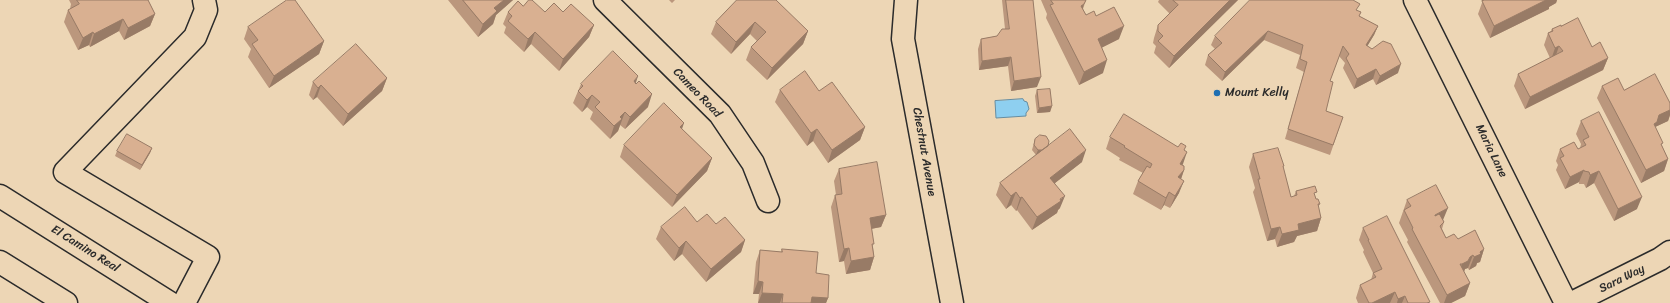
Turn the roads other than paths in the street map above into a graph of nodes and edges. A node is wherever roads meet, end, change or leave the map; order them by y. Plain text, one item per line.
1 (204, 0) edge
2 (605, 0) edge
3 (906, 0) edge
4 (1415, 0) edge
5 (0, 196) edge
6 (768, 202) dead end
7 (1670, 252) edge
8 (0, 262) edge
9 (66, 303) edge
10 (170, 303) edge
11 (184, 303) edge
12 (952, 303) edge
13 (1566, 303) edge
14 (1572, 303) edge

1 - 11 street
2 - 6 street, Cameo Road
3 - 12 street, Chestnut Avenue
4 - 13 street, Maria Lane
5 - 10 street, El Camino Real
7 - 14 street, Sara Way
8 - 9 street

